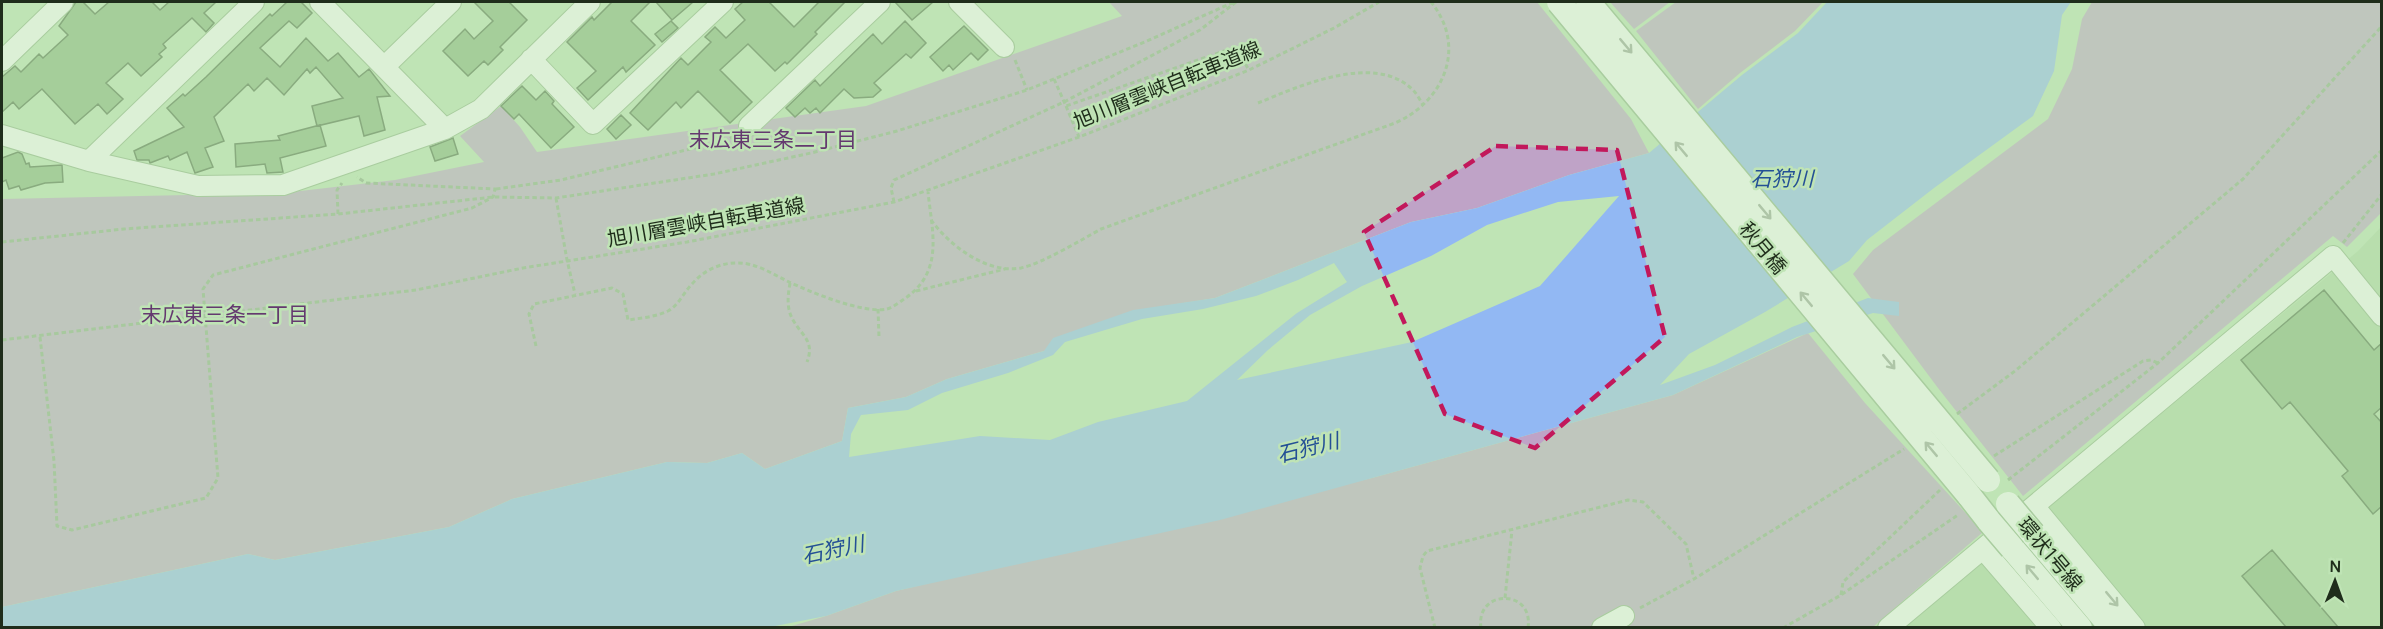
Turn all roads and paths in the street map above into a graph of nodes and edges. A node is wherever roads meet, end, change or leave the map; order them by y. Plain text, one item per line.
1 (63, 2) edge
2 (254, 2) edge
3 (320, 2) edge
4 (451, 2) edge
5 (590, 2) edge
6 (723, 2) edge
7 (880, 2) edge
8 (959, 2) edge
9 (1235, 2) edge
10 (1379, 2) edge
11 (1431, 2) edge
12 (1559, 2) edge
13 (1588, 2) edge
14 (2382, 26) edge
15 (5, 50) edge
16 (1010, 54) joint
17 (531, 59) junction
18 (384, 67) junction
19 (1249, 70) junction
20 (1054, 79) junction
21 (1027, 90) junction
22 (1064, 102) junction
23 (1258, 103) dead end
24 (1424, 105) junction
25 (1066, 106) junction
26 (749, 126) joint
27 (445, 129) junction
28 (2, 135) edge
29 (1079, 137) junction
30 (2382, 150) edge
31 (89, 162) junction
32 (341, 166) junction
33 (495, 189) junction
34 (337, 190) dead end
35 (928, 192) junction
36 (2382, 194) edge
37 (493, 197) junction
38 (556, 198) junction
39 (894, 202) junction
40 (338, 214) junction
41 (931, 220) junction
42 (2, 242) edge
43 (2333, 256) junction
44 (567, 260) junction
45 (1005, 269) junction
46 (790, 283) junction
47 (914, 292) junction
48 (575, 294) junction
49 (878, 309) junction
50 (2382, 316) edge
51 (207, 317) junction
52 (40, 336) junction
53 (879, 337) dead end
54 (2, 340) edge
55 (536, 346) dead end
56 (807, 362) dead end
57 (1948, 421) dead end
58 (1911, 445) dead end
59 (2000, 489) junction
60 (1964, 504) junction
61 (2034, 506) junction
62 (1512, 530) junction
63 (1983, 549) junction
64 (1694, 579) junction
65 (1505, 598) junction
66 (1624, 616) joint
67 (1435, 627) edge
68 (1481, 627) edge
69 (1528, 627) edge
70 (1602, 627) edge
71 (1783, 627) edge
72 (1888, 627) edge
73 (2051, 627) edge
74 (2080, 627) edge
75 (2112, 627) edge
76 (2135, 627) edge

1 - 15 street
2 - 31 street
3 - 18 street
4 - 18 street
5 - 17 street
6 - 17 street
7 - 26 street
8 - 16 street
9 - 20 path
9 - 22 path
10 - 19 path, 旭川層雲峡自転車道線
11 - 24 path
60 -> 12 main road, 秋月橋, bridge
13 -> 59 main road, 秋月橋, bridge
14 - 57 path
16 - 21 path
17 - 27 street
18 - 27 street
19 - 25 path
19 - 29 path, 旭川層雲峡自転車道線
20 - 21 path
20 - 22 path
21 - 38 path
22 - 25 path
22 - 39 path
23 - 24 path
24 - 45 path
25 - 29 path
26 - 33 path
27 - 32 street
28 - 31 street
29 - 35 path, 旭川層雲峡自転車道線
30 - 59 path
31 - 32 street
32 - 33 path
33 - 37 path
34 - 40 path
35 - 39 path, 旭川層雲峡自転車道線
35 - 41 path
36 - 43 path
37 - 38 path
37 - 40 path
37 - 51 path
38 - 44 path
39 - 44 path, 旭川層雲峡自転車道線
40 - 42 path
41 - 45 path
41 - 47 path
43 - 50 street
43 - 61 street
44 - 48 path
44 - 51 path, 旭川層雲峡自転車道線
45 - 47 path
46 - 48 path
46 - 49 path
46 - 56 path
47 - 49 path
48 - 55 path
49 - 53 path
51 - 52 path, 旭川層雲峡自転車道線
51 - 52 path
52 - 54 path, 旭川層雲峡自転車道線
58 - 64 path
59 - 75 main road, 環状1号線, bridge
60 - 71 path
74 -> 60 main road, 環状1号線, bridge
61 - 63 street
61 -> 76 street
62 - 64 path
62 - 65 path
62 - 67 path
63 - 72 street
63 - 73 street
64 - 66 path
65 - 68 path
65 - 69 path
66 - 70 street

